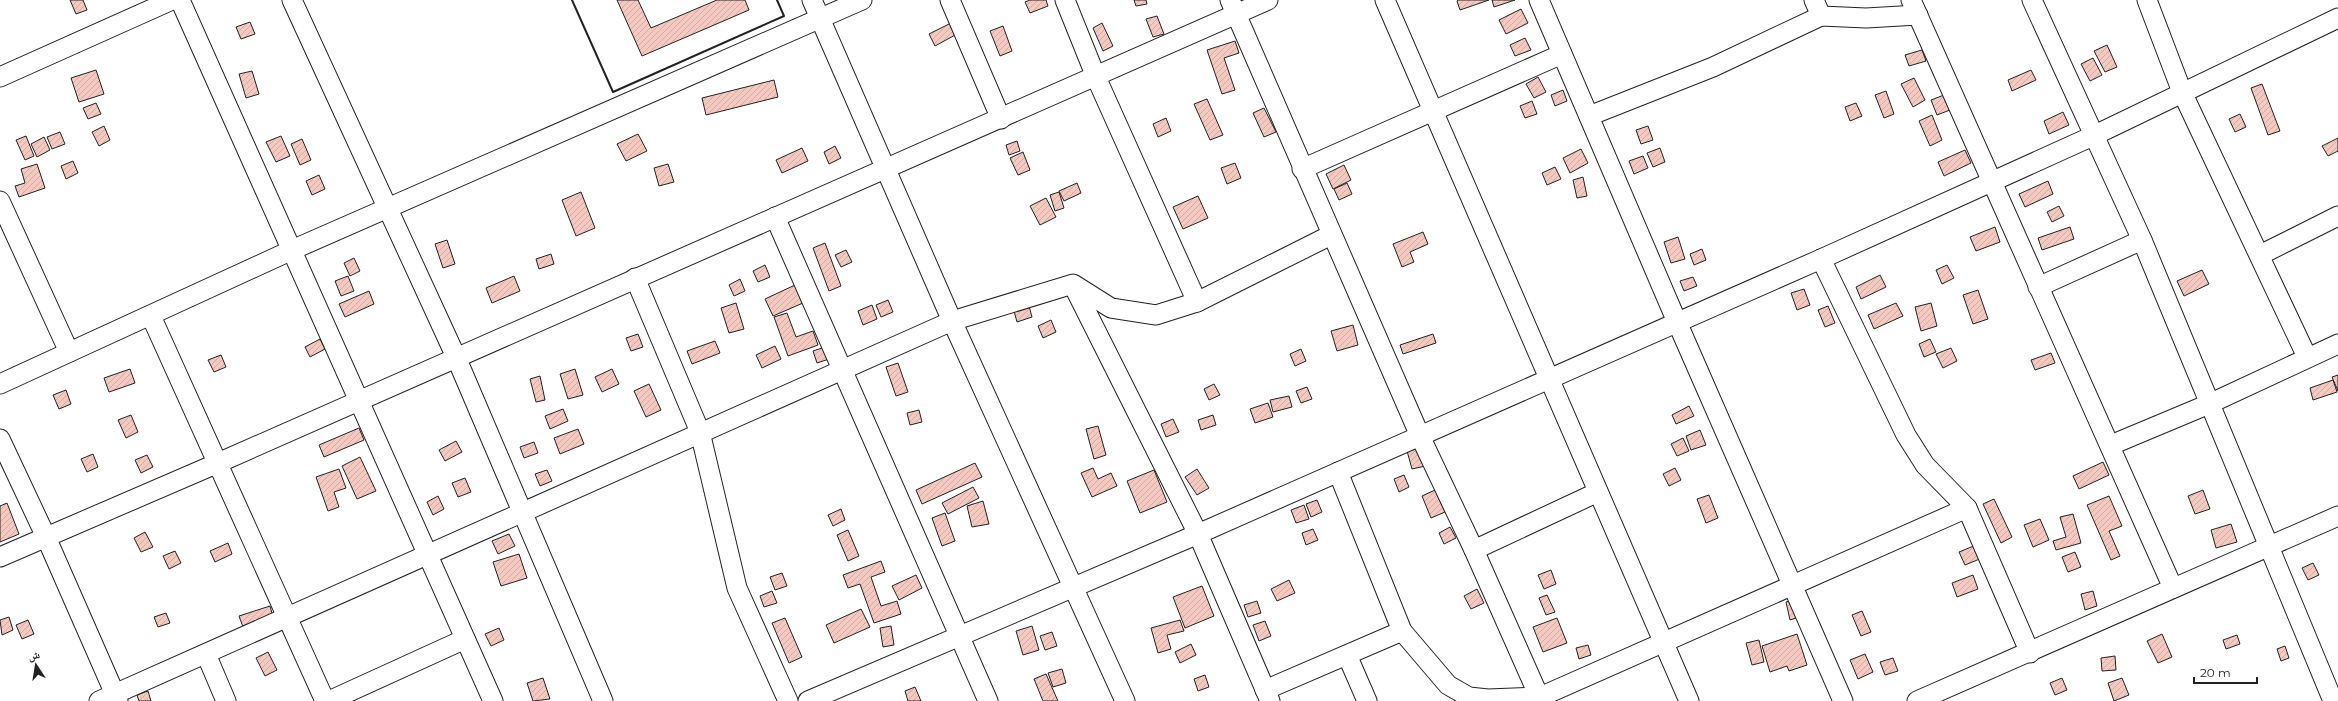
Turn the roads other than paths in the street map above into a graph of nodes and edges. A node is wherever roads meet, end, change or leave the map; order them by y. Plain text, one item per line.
1 (172, 0) edge
2 (180, 0) edge
3 (292, 0) edge
4 (812, 0) edge
5 (862, 0) edge
6 (950, 0) edge
7 (1065, 0) edge
8 (1268, 0) edge
9 (1385, 0) edge
10 (1539, 0) edge
11 (2032, 0) edge
12 (2147, 0) edge
13 (1233, 8) edge
14 (1818, 8) edge
15 (1915, 8) edge
16 (820, 18) junction
17 (2338, 18) edge
18 (1562, 54) junction
19 (0, 76) edge
20 (1096, 77) junction
21 (2182, 92) junction
22 (1433, 111) junction
23 (1589, 116) junction
24 (1001, 119) junction
25 (2095, 135) junction
26 (885, 168) junction
27 (1302, 169) junction
28 (1992, 181) junction
29 (0, 200) edge
30 (388, 209) junction
31 (2338, 216) edge
32 (775, 217) junction
33 (1331, 235) junction
34 (2142, 240) junction
35 (292, 250) junction
36 (2260, 256) junction
37 (1821, 259) junction
38 (635, 278) junction
39 (1073, 284) junction
40 (2038, 287) junction
41 (1196, 302) junction
42 (151, 316) junction
43 (952, 321) junction
44 (1677, 322) junction
45 (2338, 344) edge
46 (69, 352) junction
47 (456, 357) junction
48 (2307, 357) junction
49 (843, 369) junction
50 (1549, 380) junction
51 (0, 384) edge
52 (360, 399) junction
53 (2209, 404) junction
54 (700, 432) junction
55 (1420, 436) junction
56 (0, 439) edge
57 (2111, 445) junction
58 (218, 463) junction
59 (1338, 472) junction
60 (1598, 492) junction
61 (1967, 508) junction
62 (523, 511) junction
63 (2338, 516) edge
64 (1198, 534) junction
65 (46, 537) junction
66 (2268, 546) junction
67 (1474, 550) junction
68 (427, 556) junction
69 (0, 557) edge
70 (1794, 585) junction
71 (1073, 588) junction
72 (2173, 588) junction
73 (287, 618) junction
74 (1402, 631) junction
75 (959, 637) junction
76 (465, 639) junction
77 (1664, 643) junction
78 (2030, 653) junction
79 (206, 654) junction
80 (1347, 655) junction
81 (1268, 695) edge
82 (110, 699) edge
83 (1541, 699) edge
84 (226, 701) edge
85 (325, 701) edge
86 (329, 701) edge
87 (493, 701) edge
88 (603, 701) edge
89 (788, 701) edge
90 (808, 701) edge
91 (988, 701) edge
92 (1125, 701) edge
93 (1367, 701) edge
94 (1689, 701) edge
95 (1844, 701) edge
96 (1917, 701) edge
97 (2333, 701) edge

1 - 19 street
2 - 35 street
3 - 30 street
4 - 16 street
5 - 16 street
6 - 24 street
7 - 20 street
8 - 13 street
9 - 22 street
10 - 18 street
11 - 25 street
12 - 21 street
13 - 20 street
13 - 27 street
14 - 15 street
14 - 23 street
15 - 28 street
16 - 26 street
16 - 30 street
17 - 21 street
18 - 22 street
18 - 23 street
20 - 24 street
20 - 41 street
21 - 25 street
21 - 36 street
22 - 27 street
22 - 50 street
23 - 44 street
24 - 26 street
25 - 28 street
25 - 34 street
26 - 32 street
26 - 43 street
27 - 33 street
28 - 37 street
28 - 40 street
29 - 46 street
30 - 35 street
30 - 47 street
31 - 36 street
32 - 38 street
32 - 49 street
33 - 41 street
33 - 55 street
34 - 40 street
34 - 53 street
35 - 42 street
35 - 52 street
36 - 48 street
37 - 44 street
37 - 61 street
38 - 47 street
38 - 54 street
39 - 41 street
39 - 43 street
39 - 64 street
40 - 57 street
42 - 46 street
42 - 58 street
43 - 49 street
43 - 71 street
44 - 50 street
44 - 70 street
45 - 48 street
46 - 51 street
47 - 52 street
47 - 62 street
48 - 53 street
49 - 54 street
49 - 75 street
50 - 55 street
50 - 60 street
52 - 58 street
52 - 68 street
53 - 57 street
53 - 66 street
54 - 62 street
54 - 89 street
55 - 59 street
55 - 67 street
56 - 65 street
57 - 72 street
58 - 65 street
58 - 73 street
59 - 64 street
59 - 74 street
60 - 67 street
60 - 77 street
61 - 70 street
61 - 78 street
62 - 68 street
62 - 88 street
63 - 66 street
64 - 71 street
64 - 81 street
65 - 69 street
65 - 82 street
66 - 72 street
66 - 97 street
67 - 83 street
68 - 73 street
68 - 76 street
70 - 77 street
70 - 95 street
71 - 75 street
71 - 92 street
72 - 78 street
73 - 79 street
73 - 85 street
74 - 80 street
74 - 83 street
75 - 90 street
75 - 91 street
76 - 86 street
76 - 87 street
77 - 83 street
77 - 94 street
78 - 96 street
79 - 82 street
79 - 84 street
80 - 81 street
80 - 93 street

